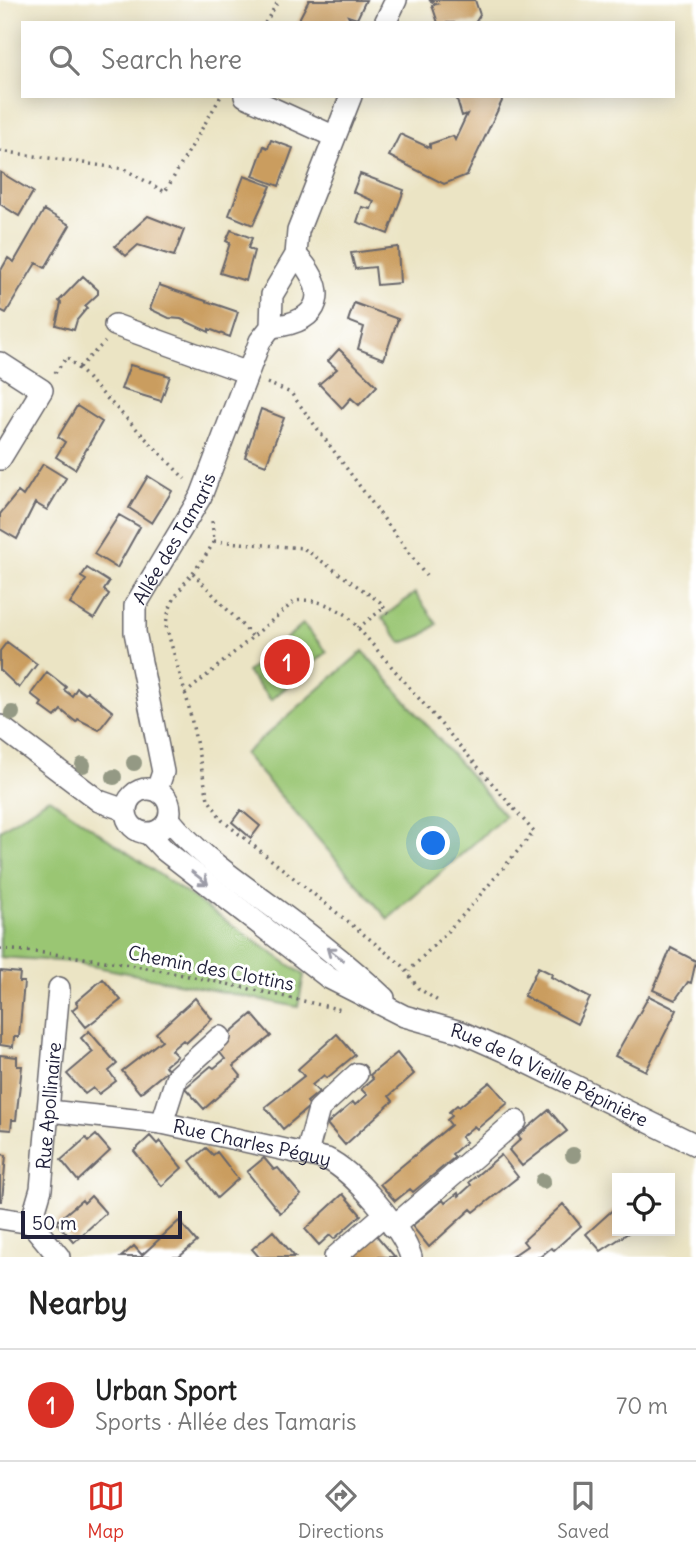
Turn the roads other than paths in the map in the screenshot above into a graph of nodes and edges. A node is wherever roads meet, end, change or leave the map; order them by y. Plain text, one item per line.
1 (396, 0) edge
2 (387, 21) edge
3 (249, 98) edge
4 (350, 98) edge
5 (333, 136) junction
6 (296, 255) junction
7 (115, 325) road end
8 (271, 327) junction
9 (0, 363) edge
10 (248, 373) junction
11 (0, 459) edge
12 (0, 726) edge
13 (157, 790) junction
14 (125, 810) junction
15 (169, 819) junction
16 (149, 834) junction
17 (59, 988) dead end
18 (404, 1016) junction
19 (220, 1037) dead end
20 (357, 1074) dead end
21 (49, 1111) junction
22 (516, 1121) dead end
23 (163, 1123) junction
24 (695, 1142) edge
25 (307, 1153) junction
26 (0, 1218) edge
27 (388, 1221) junction
28 (31, 1223) junction
29 (59, 1257) edge
30 (335, 1257) edge
31 (411, 1257) edge

1 - 2 street
3 - 5 street
4 - 5 street
5 - 6 street
6 - 8 street
6 - 8 street
7 - 10 street
8 - 10 street, Allée des Tamaris
9 - 11 street
10 - 13 street, Allée des Tamaris
12 - 14 street, Rue de la Vieille Pépinière
13 - 14 street
13 - 15 street, Rue de la Vieille Pépinière
14 - 16 street, Rue de la Vieille Pépinière
15 - 16 street
18 -> 15 street, Rue de la Vieille Pépinière
16 -> 18 street, Rue de la Vieille Pépinière
17 - 21 street, Rue Apollinaire
18 - 24 street, Rue de la Vieille Pépinière
19 - 23 street
20 - 25 street
21 - 23 street, Rue Charles Péguy
21 - 28 street, Rue Apollinaire
22 - 27 street
23 - 25 street, Rue Charles Péguy
25 - 27 street, Rue Charles Péguy
26 - 28 street
27 - 30 street
27 - 31 street, Rue Charles Péguy
28 - 29 street

